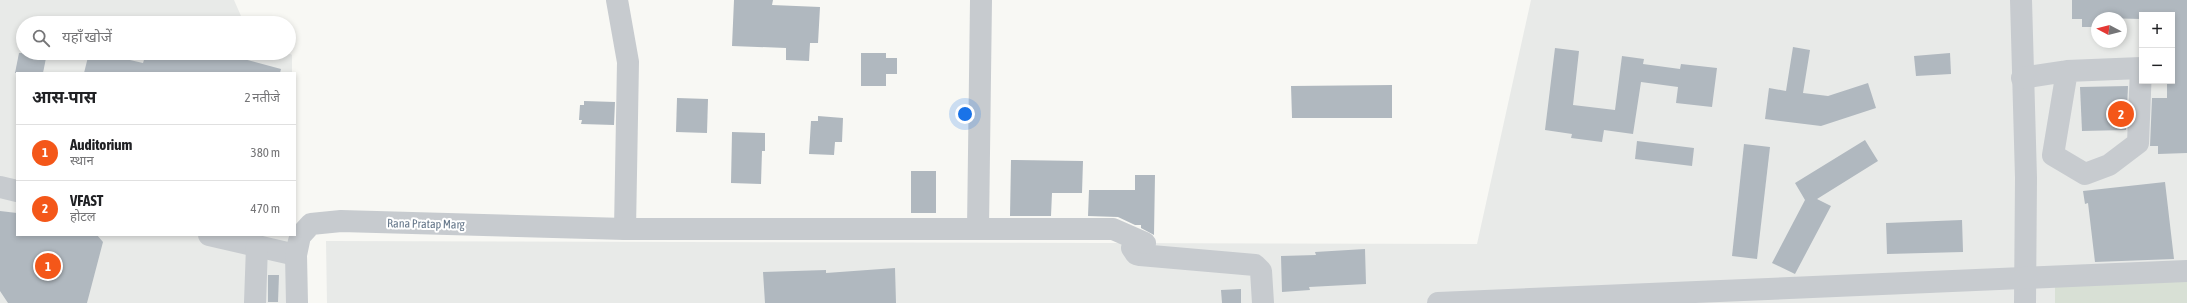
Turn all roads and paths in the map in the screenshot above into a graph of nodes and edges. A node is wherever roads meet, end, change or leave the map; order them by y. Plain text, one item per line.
1 (617, 0) edge
2 (981, 0) edge
3 (2021, 0) edge
4 (2066, 71) junction
5 (2022, 78) junction
6 (0, 187) edge
7 (16, 191) edge
8 (625, 229) junction
9 (978, 229) junction
10 (213, 236) edge
11 (257, 246) junction
12 (296, 255) junction
13 (2187, 271) edge
14 (2024, 279) junction
15 (255, 303) edge
16 (297, 303) edge
17 (1263, 303) edge
18 (1438, 303) edge
19 (2025, 303) edge

1 - 8 street
2 - 9 street
3 - 5 street
4 - 4 street
4 - 5 street
5 - 14 street
6 - 7 street
8 - 9 street, Rana Pratap Marg
8 - 12 street, Rana Pratap Marg
9 - 17 street, Rana Pratap Marg
10 - 11 street
11 - 12 street
11 - 15 street
12 - 16 street, Rana Pratap Marg
13 - 14 street
14 - 18 street
14 - 19 street

